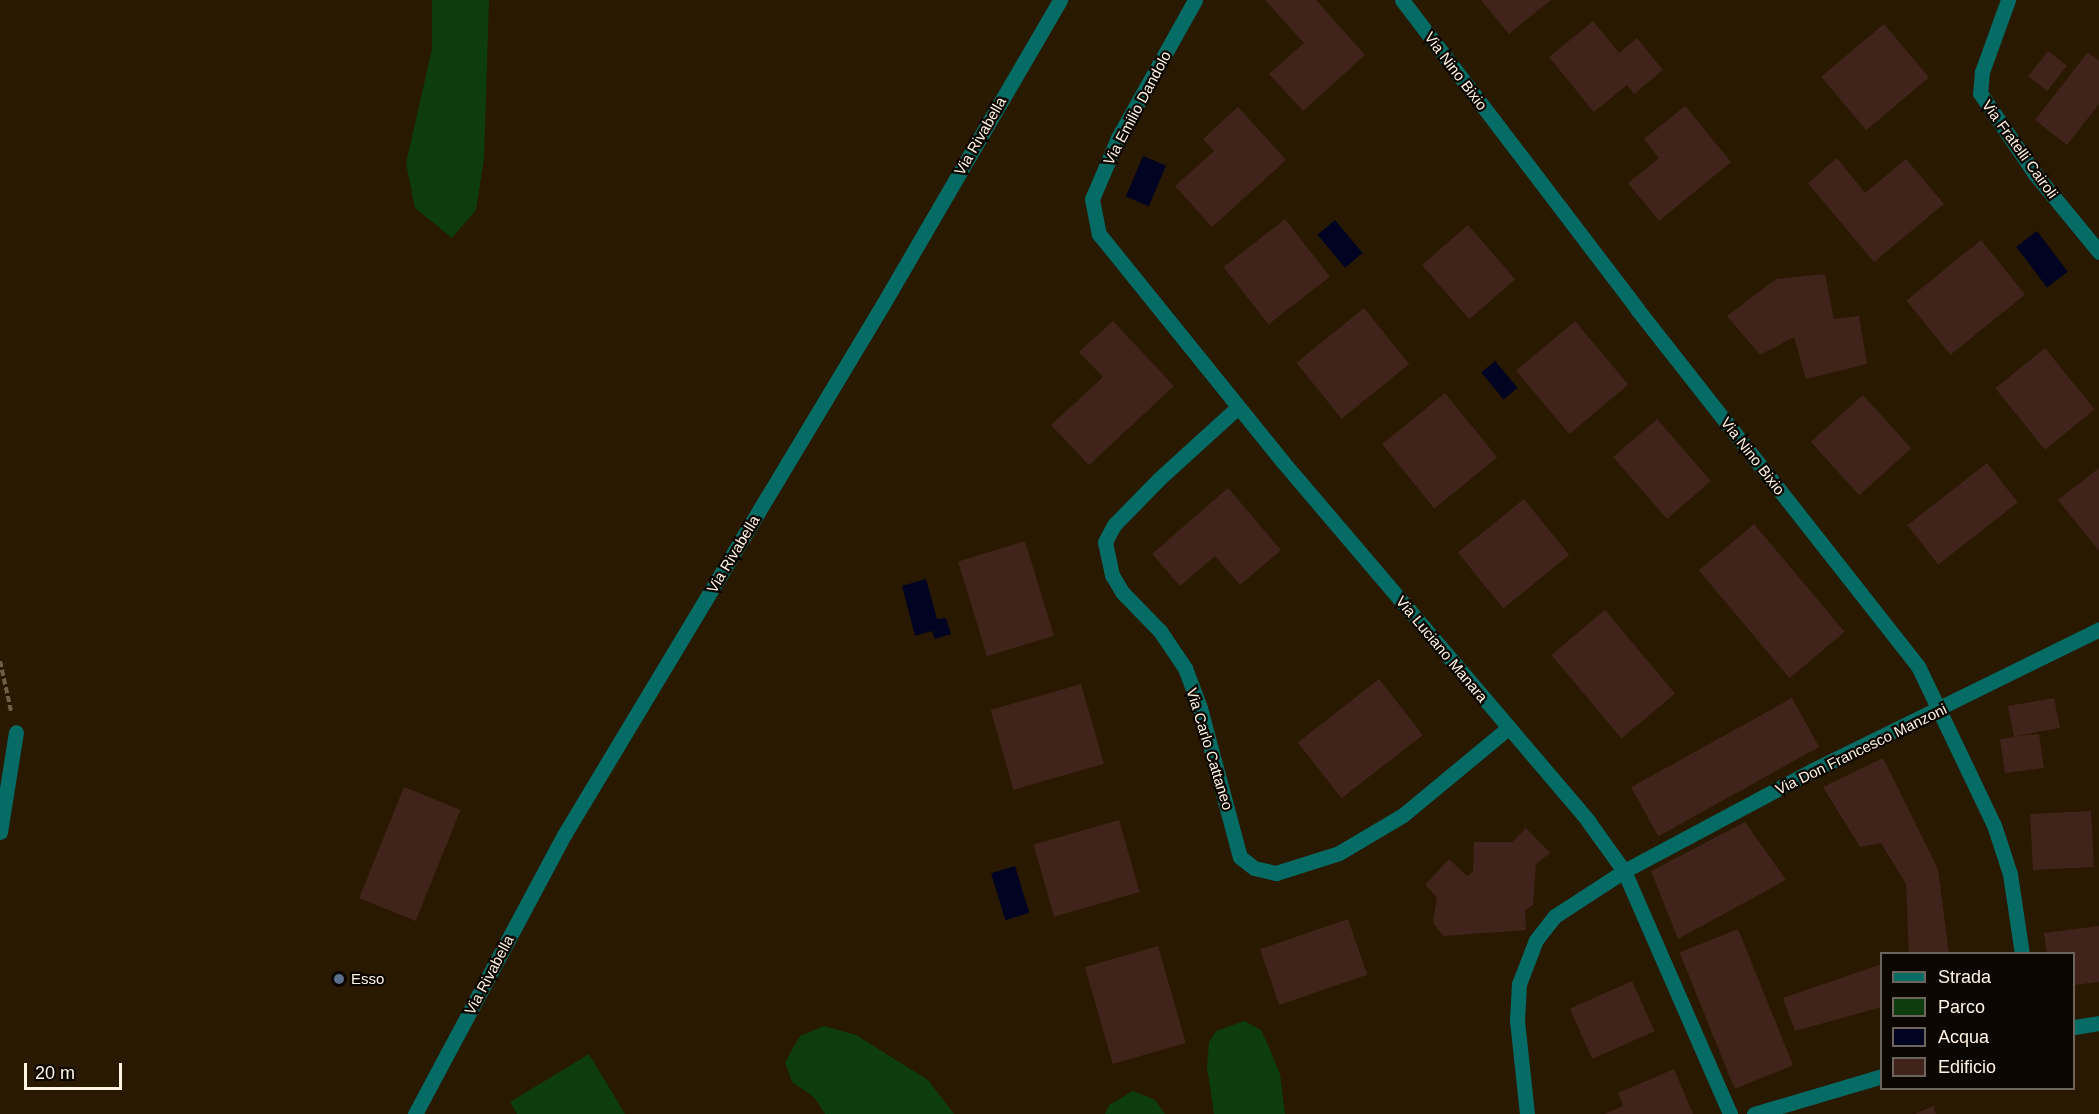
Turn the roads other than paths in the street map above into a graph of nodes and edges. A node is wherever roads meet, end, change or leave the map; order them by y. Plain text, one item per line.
1 (1060, 0) edge
2 (1195, 0) edge
3 (1402, 0) edge
4 (2008, 0) edge
5 (1093, 221) joint
6 (2099, 252) edge
7 (1238, 407) junction
8 (2099, 629) edge
9 (1940, 709) junction
10 (1508, 728) junction
11 (16, 732) road end
12 (0, 832) edge
13 (1624, 871) junction
14 (2022, 952) edge
15 (2099, 1023) edge
16 (2075, 1027) edge
17 (1880, 1076) edge
18 (415, 1114) edge
19 (1527, 1114) edge
20 (1730, 1114) edge
21 (1754, 1114) edge

1 - 18 street, Via Rivabella
2 - 5 street, Via Emilio Dandolo
3 - 9 street, Via Nino Bixio
4 - 6 street, Via Fratelli Cairoli
5 - 7 street, Via Luciano Manara
7 - 10 street, Via Luciano Manara
7 - 10 street, Via Carlo Cattaneo
8 - 9 street, Via Don Francesco Manzoni
9 - 13 street, Via Don Francesco Manzoni
9 - 14 street, Via Nino Bixio
10 - 13 street, Via Luciano Manara
11 - 12 street
13 - 19 street, Via Don Francesco Manzoni
13 - 20 street, Via Luciano Manara
15 - 16 street
17 - 21 street

